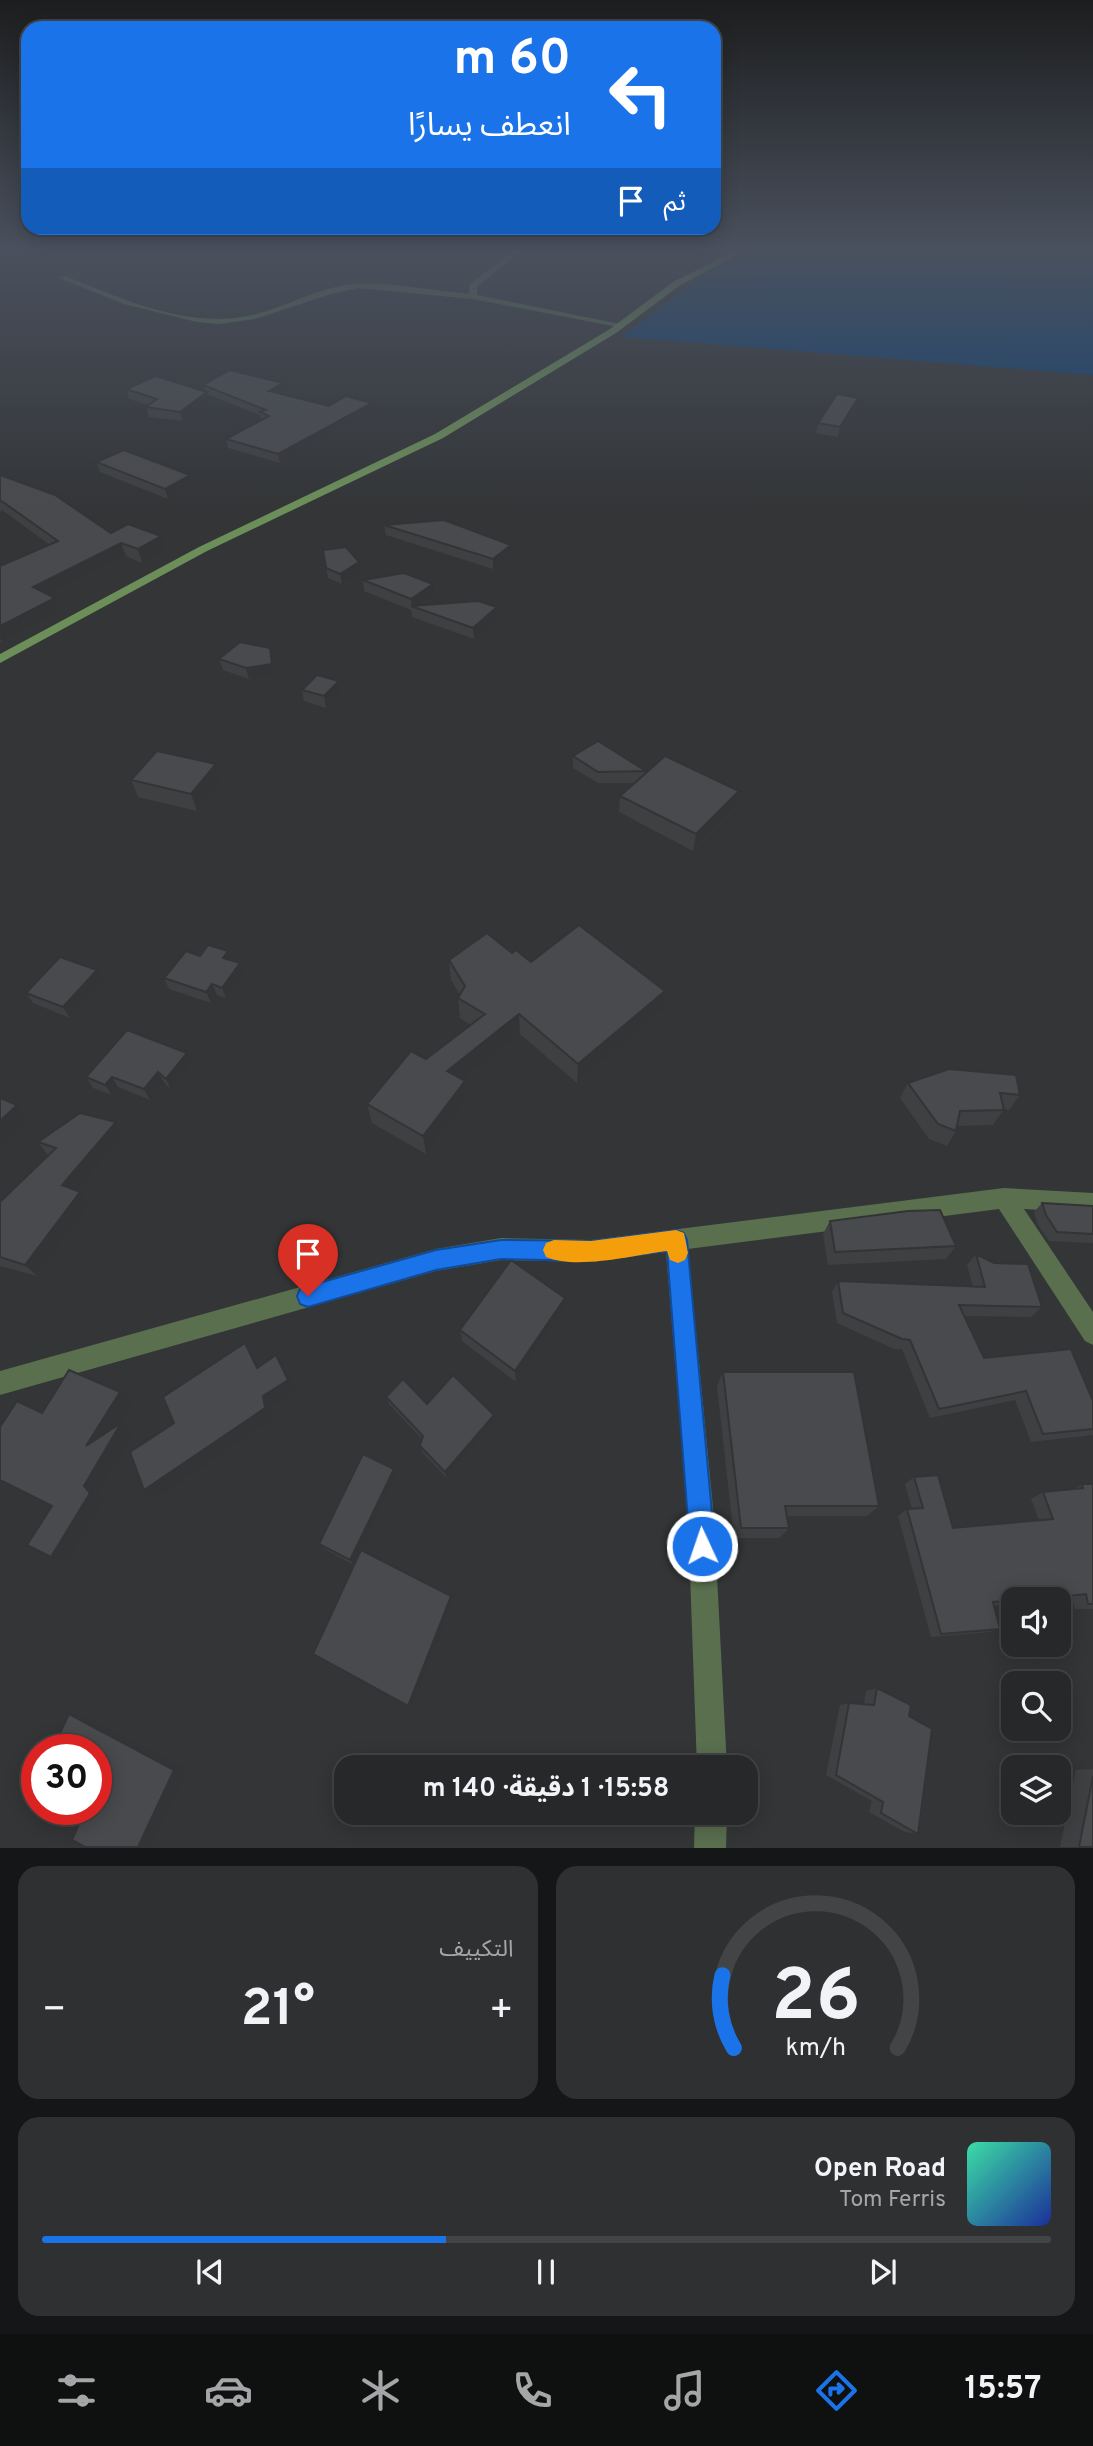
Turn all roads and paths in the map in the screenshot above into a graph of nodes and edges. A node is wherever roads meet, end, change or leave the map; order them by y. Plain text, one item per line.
1 (605, 335) edge
2 (0, 659) edge
3 (1004, 1198) junction
4 (1093, 1203) edge
5 (676, 1240) junction
6 (1093, 1333) edge
7 (0, 1383) edge
8 (711, 1755) edge
9 (711, 1825) edge
10 (710, 1847) edge

1 - 2 street
3 - 4 street
3 - 5 street
3 - 6 street
5 - 7 street
5 - 8 street
9 - 10 street

